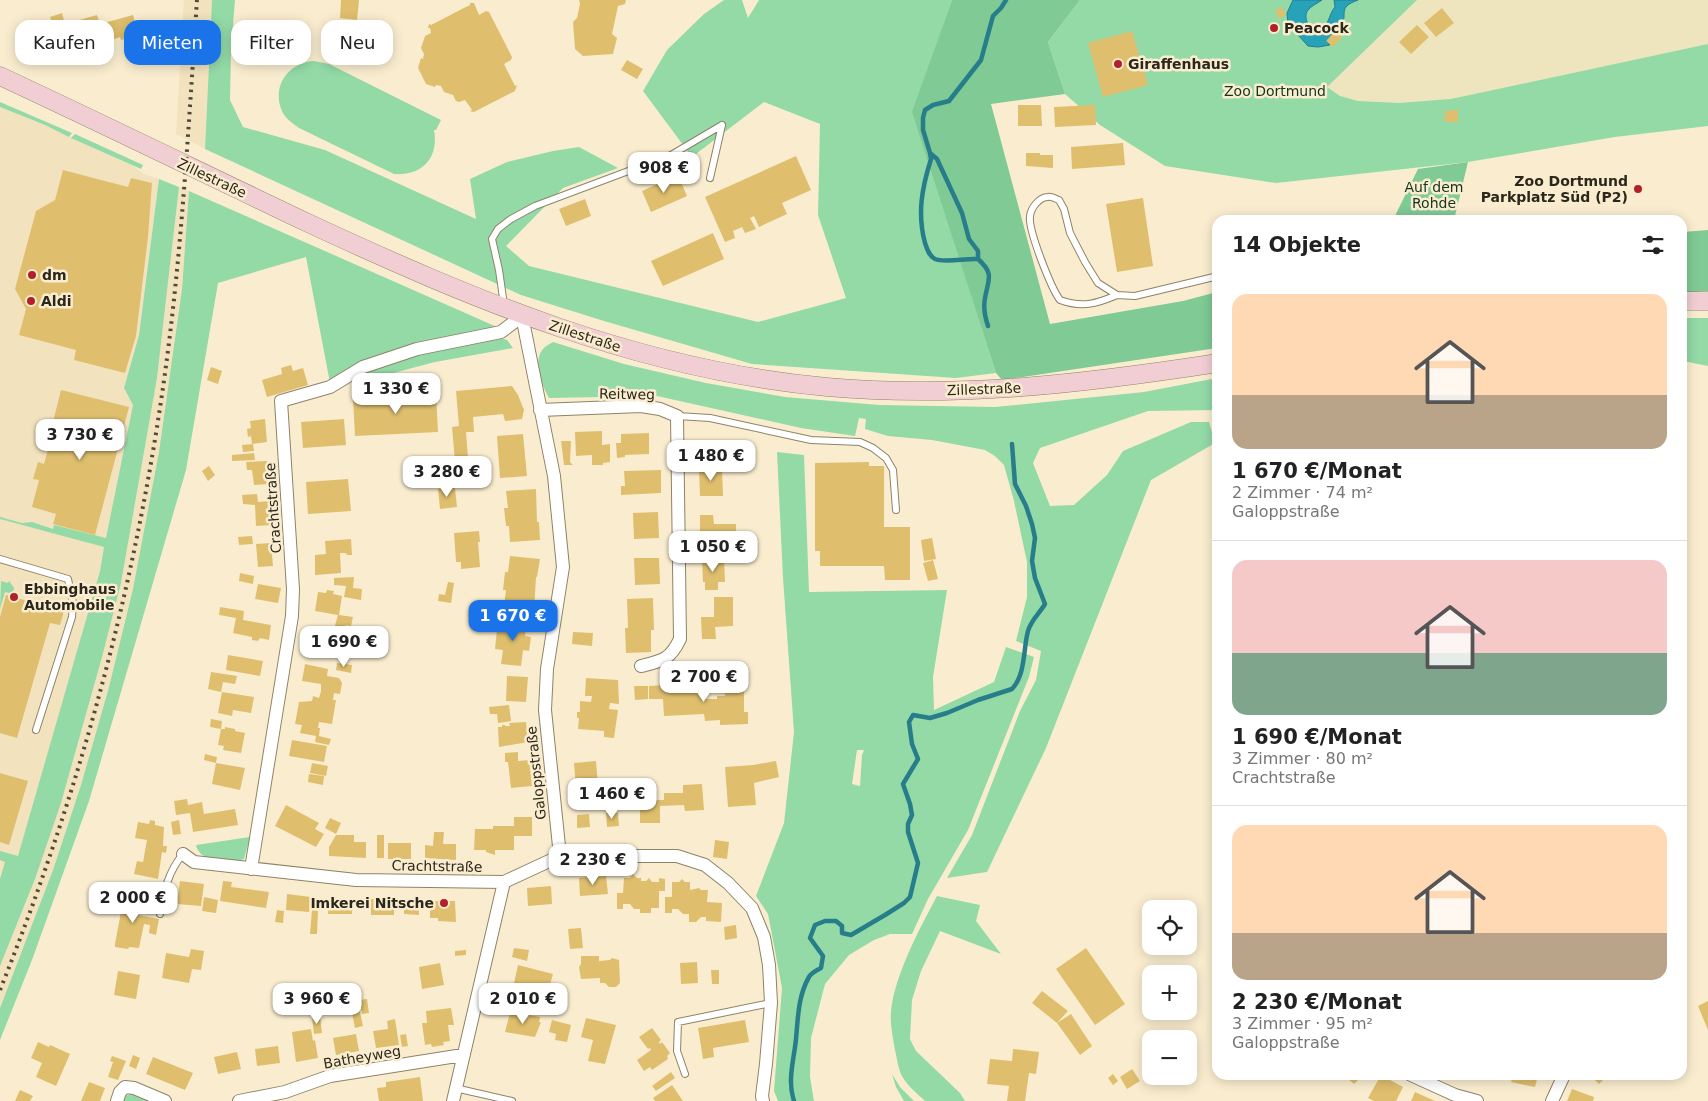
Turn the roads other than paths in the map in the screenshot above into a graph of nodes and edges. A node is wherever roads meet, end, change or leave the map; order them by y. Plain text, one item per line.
1 (0, 76) edge
2 (8, 84) edge
3 (710, 178) dead end
4 (1212, 277) edge
5 (1118, 295) junction
6 (1687, 301) edge
7 (1708, 302) edge
8 (505, 309) junction
9 (522, 316) junction
10 (1212, 364) edge
11 (540, 410) junction
12 (677, 416) junction
13 (896, 510) dead end
14 (0, 559) edge
15 (641, 666) dead end
16 (36, 730) dead end
17 (183, 854) joint
18 (560, 856) junction
19 (251, 869) junction
20 (504, 882) junction
21 (160, 914) dead end
22 (770, 1003) junction
23 (463, 1055) junction
24 (685, 1074) dead end
25 (1422, 1080) edge
26 (1562, 1080) edge
27 (454, 1095) edge
28 (116, 1101) edge
29 (165, 1101) edge
30 (239, 1101) edge
31 (512, 1101) edge
32 (763, 1101) edge
33 (1477, 1101) edge
34 (1552, 1101) edge

1 - 2 main road, Zillestraße
2 - 8 main road, Zillestraße
3 - 8 lane
4 - 5 lane
5 - 5 lane
6 - 7 main road
8 - 9 main road, Zillestraße
9 - 10 main road, Zillestraße
9 - 11 street, Galoppstraße
9 - 19 street, Crachtstraße
11 - 12 street, Reitweg
11 - 18 street, Galoppstraße
12 - 13 lane
12 - 15 street
14 - 16 lane
17 - 19 street, Crachtstraße
17 - 21 lane
18 - 20 street
18 - 22 street
19 - 20 street, Crachtstraße
20 - 23 street
22 - 24 lane
22 - 32 street
23 - 27 street
23 - 30 street, Batheyweg
25 - 33 street
26 - 34 street
27 - 31 lane
28 - 29 street

